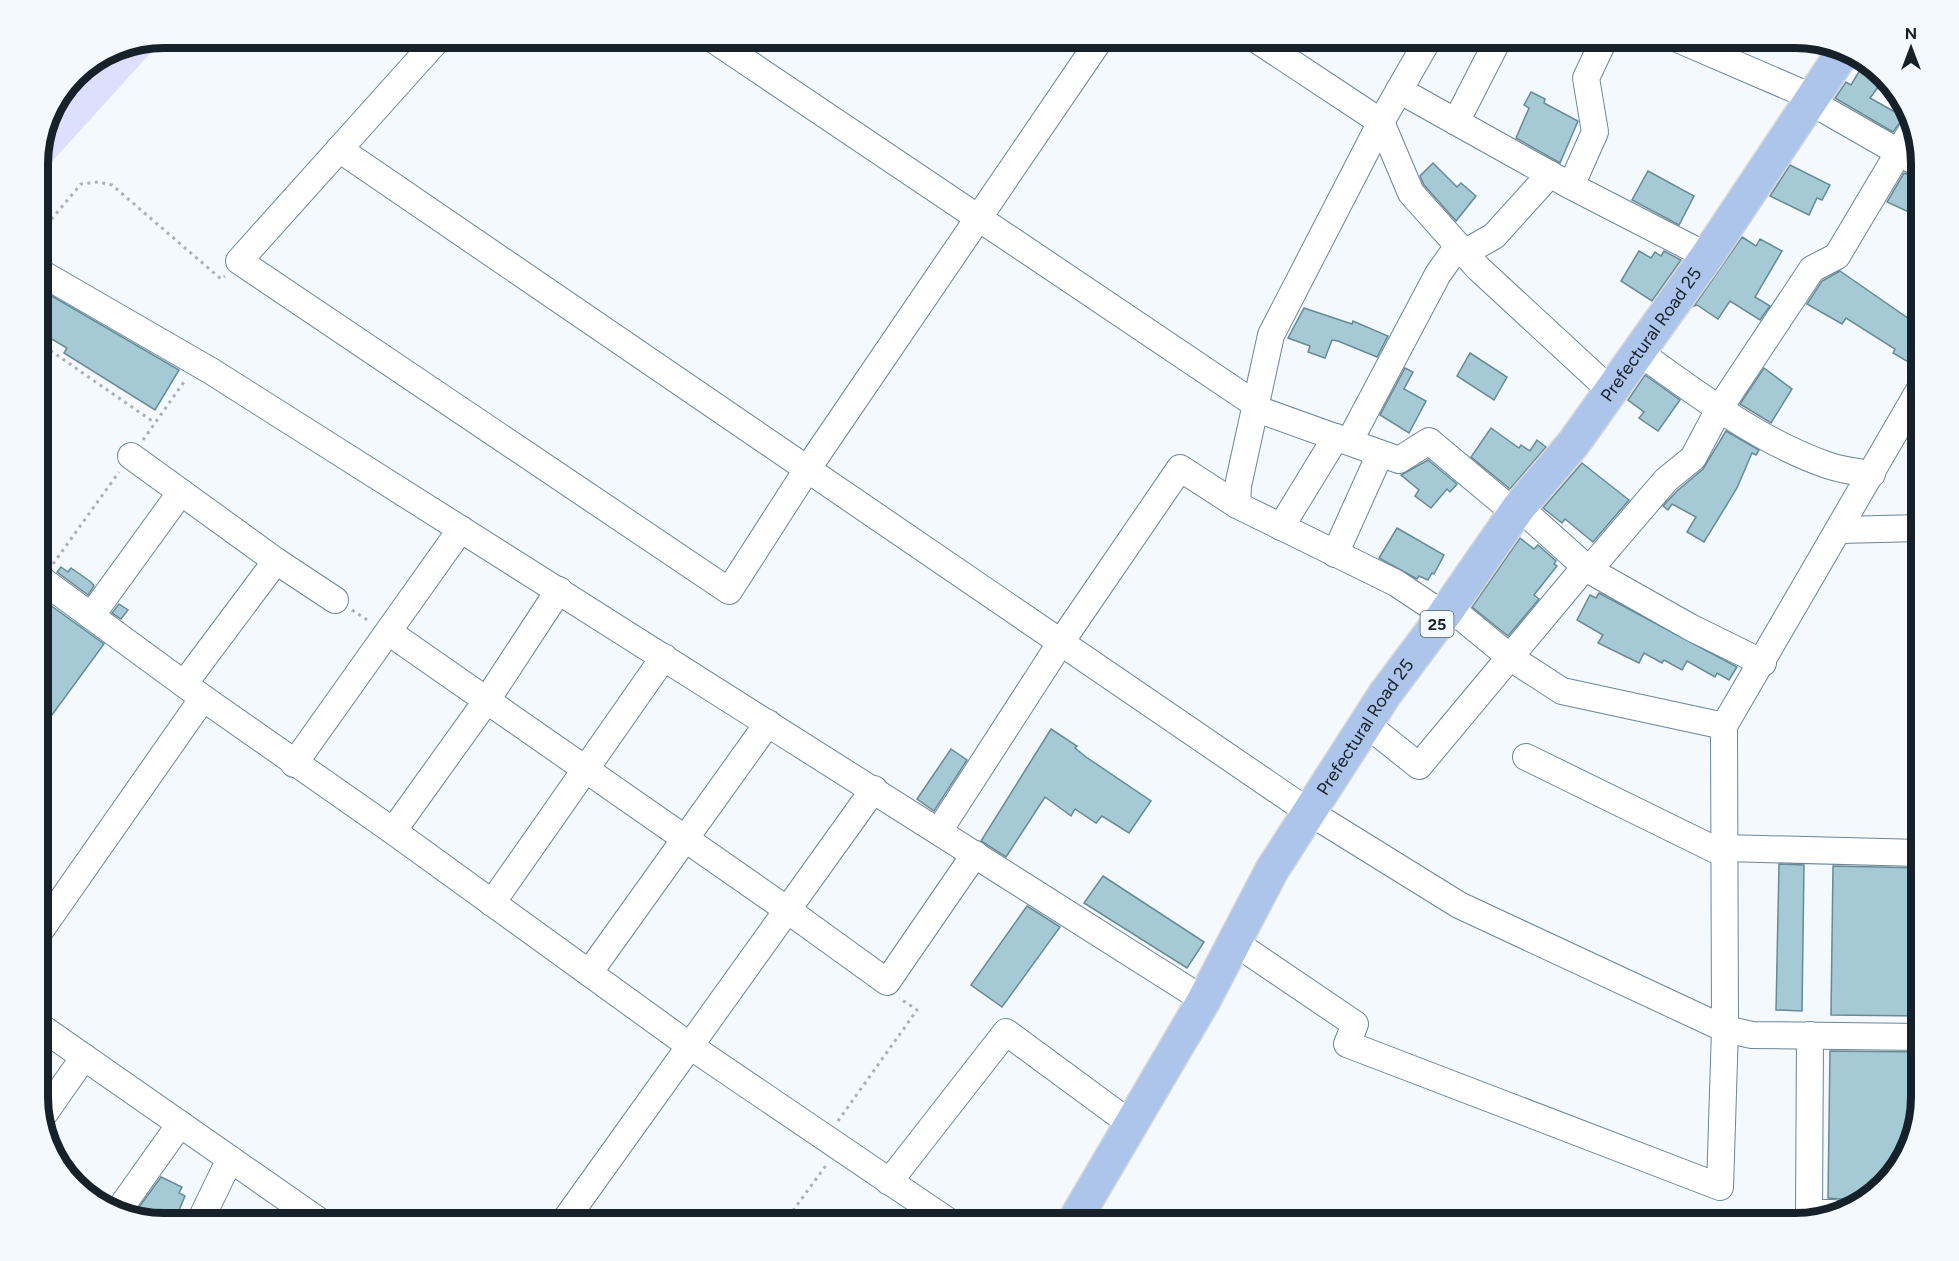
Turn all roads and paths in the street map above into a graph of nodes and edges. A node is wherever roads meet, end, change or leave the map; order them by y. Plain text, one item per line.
1 (430, 48) edge
2 (726, 48) edge
3 (1094, 48) edge
4 (1269, 48) edge
5 (1423, 48) edge
6 (1494, 48) edge
7 (1600, 48) edge
8 (1697, 48) edge
9 (1839, 57) edge
10 (1400, 90) junction
11 (1810, 100) junction
12 (1381, 122) junction
13 (1456, 122) junction
14 (1908, 138) edge
15 (339, 149) junction
16 (1900, 152) junction
17 (1911, 158) edge
18 (1561, 180) junction
19 (978, 218) junction
20 (48, 222) edge
21 (1461, 250) junction
22 (1707, 256) junction
23 (239, 261) junction
24 (48, 277) edge
25 (48, 349) edge
26 (1637, 351) junction
27 (1611, 390) junction
28 (1255, 406) junction
29 (1911, 406) edge
30 (1719, 409) junction
31 (155, 423) dead end
32 (1342, 440) junction
33 (1380, 453) junction
34 (131, 456) dead end
35 (808, 468) junction
36 (1872, 474) junction
37 (181, 492) junction
38 (1237, 505) junction
39 (1517, 510) junction
40 (1281, 527) junction
41 (1911, 528) edge
42 (461, 529) junction
43 (1840, 530) junction
44 (1335, 554) junction
45 (276, 561) junction
46 (1587, 569) junction
47 (48, 584) edge
48 (559, 590) junction
49 (335, 600) joint
50 (1447, 611) junction
51 (91, 616) junction
52 (390, 633) junction
53 (1061, 642) junction
54 (664, 657) junction
55 (1511, 658) junction
56 (1763, 663) junction
57 (193, 691) junction
58 (487, 700) junction
59 (768, 723) junction
60 (1365, 723) junction
61 (1724, 726) junction
62 (1526, 757) dead end
63 (294, 764) junction
64 (587, 769) junction
65 (874, 789) junction
66 (1309, 812) junction
67 (393, 831) junction
68 (939, 831) junction
69 (687, 839) junction
70 (1724, 851) junction
71 (1911, 853) edge
72 (975, 854) junction
73 (492, 903) junction
74 (786, 909) junction
75 (48, 918) edge
76 (1234, 942) junction
77 (589, 973) junction
78 (887, 982) junction
79 (1204, 1000) junction
80 (1725, 1029) junction
81 (48, 1032) edge
82 (1810, 1035) junction
83 (1911, 1036) edge
84 (690, 1046) junction
85 (84, 1057) junction
86 (48, 1108) edge
87 (180, 1124) junction
88 (1131, 1124) junction
89 (833, 1143) junction
90 (230, 1159) junction
91 (890, 1182) junction
92 (122, 1205) edge
93 (1809, 1212) edge
94 (204, 1213) edge
95 (306, 1213) edge
96 (571, 1213) edge
97 (791, 1213) edge
98 (935, 1213) edge
99 (1079, 1213) edge

1 - 15 street
2 - 19 street
3 - 19 street
4 - 12 street
5 - 10 street
6 - 13 street
7 - 18 street
8 - 11 street
9 - 11 main road, Prefectural Road 25 / 25
10 - 12 street
10 - 13 street
11 - 16 street
11 - 22 main road, Prefectural Road 25 / 25
12 - 21 street
12 - 28 street
13 - 18 street
14 - 16 street
15 - 23 street
15 - 35 street
16 - 17 street
16 - 30 street
18 - 21 street
18 - 22 street
19 - 28 street
19 - 35 street
20 - 23 path
21 - 27 street
21 - 32 street
22 - 26 main road, Prefectural Road 25 / 25
23 - 35 street
24 - 42 street
25 - 31 path
26 - 27 main road, Prefectural Road 25 / 25
26 - 30 street
27 - 39 main road, Prefectural Road 25 / 25
28 - 32 street
28 - 38 street
29 - 36 street
30 - 36 street
30 - 46 street
32 - 33 street
32 - 40 street
33 - 39 street
33 - 44 street
34 - 37 street
35 - 53 street
36 - 43 street
37 - 45 street
37 - 51 street
38 - 40 street
38 - 53 street
39 - 46 street
39 - 50 main road, Prefectural Road 25 / 25
40 - 44 street
41 - 43 street
42 - 48 street
42 - 52 street
43 - 56 street
44 - 50 street
45 - 49 street
45 - 57 street
46 - 55 street
46 - 56 street
47 - 51 street
48 - 54 street
48 - 58 street
49 - 52 path
50 - 55 street
50 - 60 main road, Prefectural Road 25 / 25
51 - 57 street
52 - 58 street
52 - 63 street
53 - 66 street
53 - 68 street
54 - 59 street
54 - 64 street
55 - 60 street
55 - 61 street
56 - 61 street
57 - 63 street
57 - 75 street
58 - 64 street
58 - 67 street
59 - 65 street
59 - 69 street
60 - 66 main road, Prefectural Road 25 / 25
61 - 70 street
62 - 70 street
63 - 67 street
64 - 69 street
64 - 73 street
65 - 68 street
65 - 74 street
66 - 76 main road, Prefectural Road 25 / 25
66 - 80 street
67 - 73 street
68 - 72 street
69 - 74 street
69 - 77 street
70 - 71 street
70 - 80 street
72 - 78 street
72 - 79 street
73 - 77 street
74 - 78 street
74 - 84 street
76 - 79 main road, Prefectural Road 25 / 25
76 - 80 street
77 - 84 street
78 - 89 path
79 - 88 main road, Prefectural Road 25 / 25
80 - 82 street
81 - 85 street
82 - 83 street
82 - 93 street
84 - 89 street
84 - 96 street
85 - 86 street
85 - 87 street
87 - 90 street
87 - 92 street
88 - 91 street
88 - 99 main road, Prefectural Road 25 / 25
89 - 91 street
89 - 97 path
90 - 94 street
90 - 95 street
91 - 98 street

